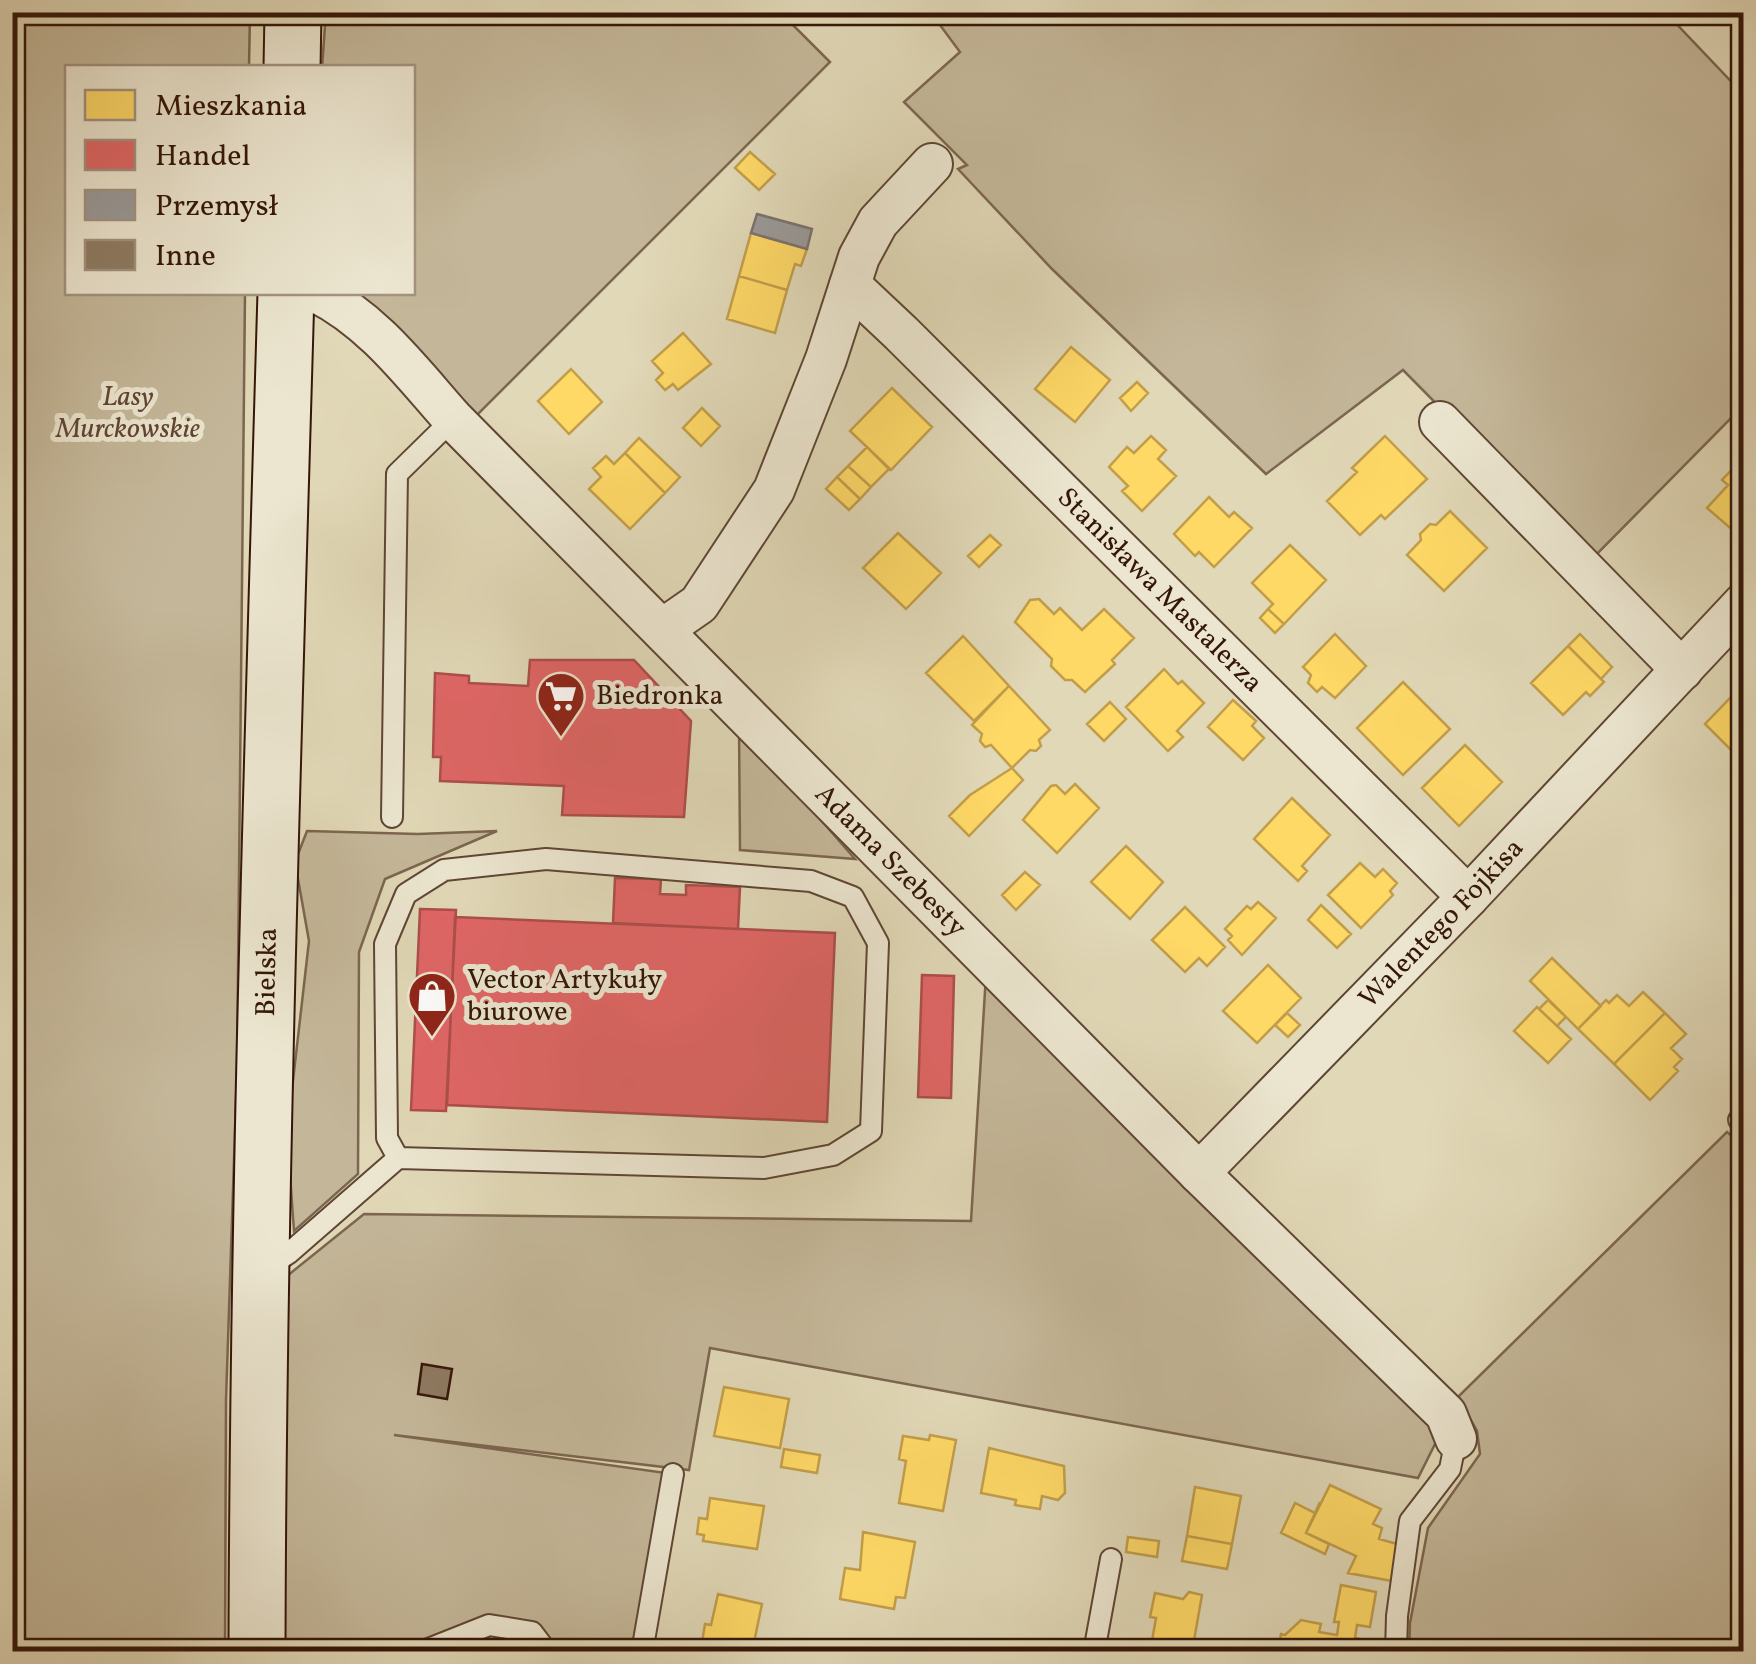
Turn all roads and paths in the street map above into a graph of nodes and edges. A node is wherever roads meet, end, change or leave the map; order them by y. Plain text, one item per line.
1 (293, 12) edge
2 (292, 65) edge
3 (932, 164) dead end
4 (850, 285) junction
5 (286, 295) edge
6 (322, 295) edge
7 (453, 419) junction
8 (1440, 422) dead end
9 (1744, 603) edge
10 (663, 629) junction
11 (1682, 670) junction
12 (392, 817) dead end
13 (1468, 897) junction
14 (398, 1158) junction
15 (1199, 1173) junction
16 (262, 1270) junction
17 (1456, 1439) joint
18 (673, 1474) dead end
19 (1111, 1559) dead end
20 (257, 1652) edge
21 (421, 1652) edge
22 (547, 1652) edge
23 (642, 1652) edge
24 (1094, 1652) edge
25 (1396, 1652) edge

1 - 2 street
3 - 4 street
4 - 10 street
4 - 13 street, Stanisława Mastalerza
5 - 16 street, Bielska
6 - 7 street, Adama Szebesty
7 - 10 street, Adama Szebesty
7 - 12 lane
8 - 11 street
9 - 11 street, Walentego Fojkisa
10 - 15 street, Adama Szebesty
11 - 13 street, Walentego Fojkisa
13 - 15 street, Walentego Fojkisa
14 - 14 lane
14 - 16 lane
15 - 17 street, Adama Szebesty
16 - 20 street, Bielska
17 - 25 lane
18 - 23 lane
19 - 24 lane
21 - 22 lane

